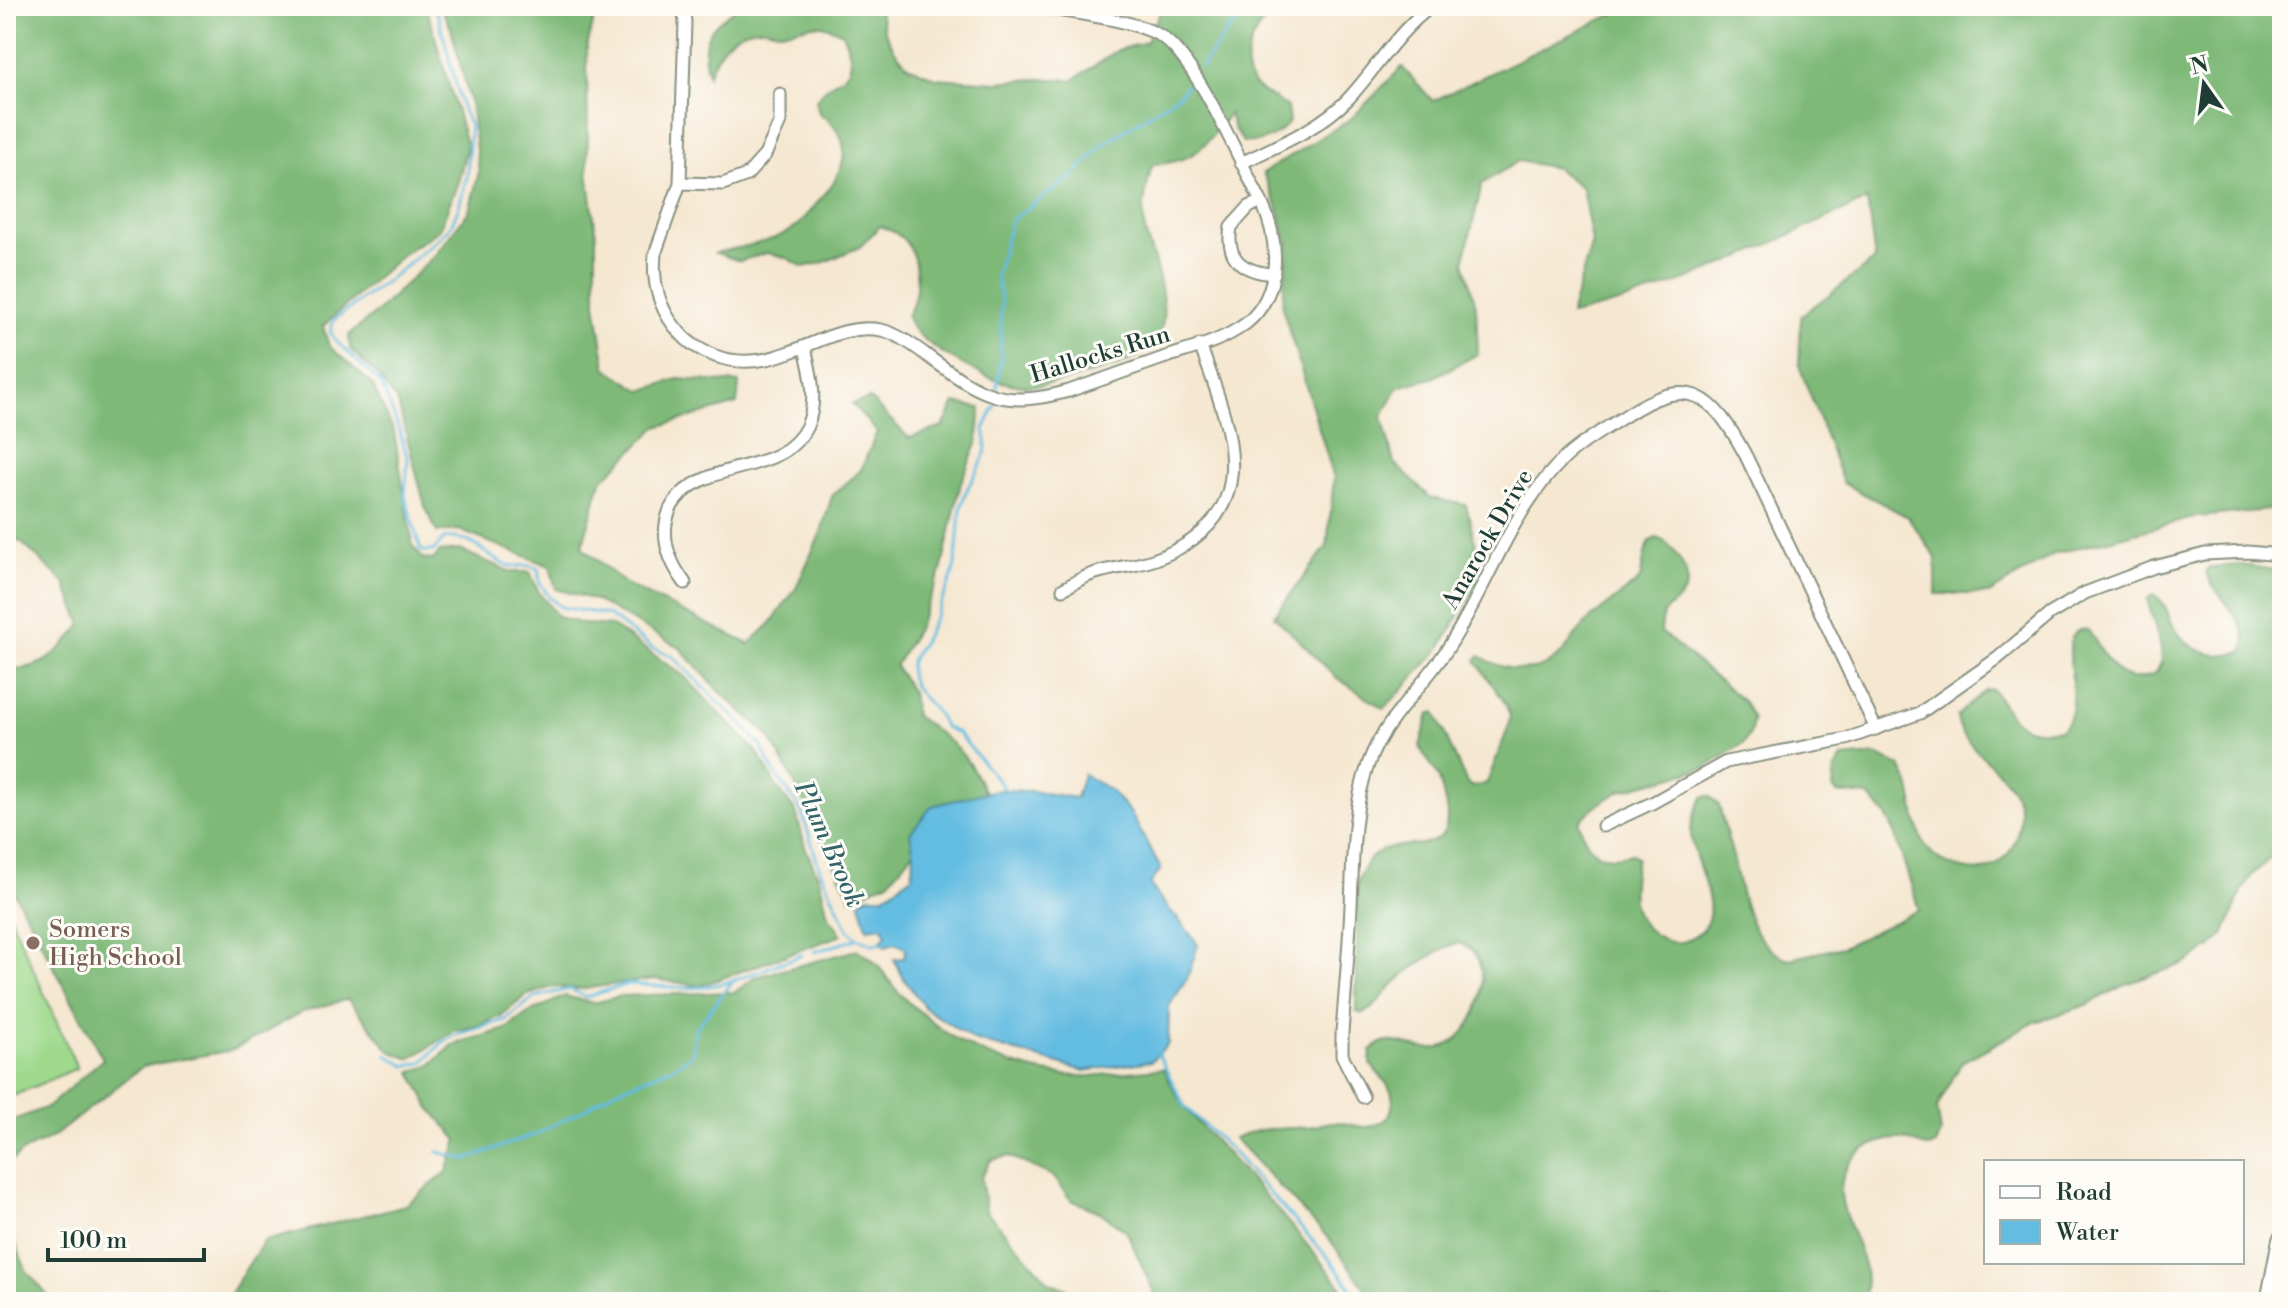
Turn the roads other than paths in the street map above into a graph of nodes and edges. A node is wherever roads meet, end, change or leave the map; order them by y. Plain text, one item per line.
1 (683, 6) edge
2 (1033, 6) edge
3 (1432, 6) edge
4 (780, 94) dead end
5 (1241, 163) junction
6 (680, 183) junction
7 (1261, 201) junction
8 (1274, 274) junction
9 (1200, 345) junction
10 (805, 348) junction
11 (2282, 555) edge
12 (685, 583) dead end
13 (1063, 589) dead end
14 (1876, 729) junction
15 (1603, 826) dead end
16 (1363, 1097) dead end
17 (2282, 1240) edge
18 (2270, 1302) edge

1 - 6 street, Hallocks Run
2 - 5 street, Hallocks Run
3 - 5 street
4 - 6 street
5 - 7 street, Hallocks Run
6 - 10 street, Hallocks Run
7 - 8 street, Hallocks Run
7 - 8 street
8 - 9 street, Hallocks Run
9 - 10 street, Hallocks Run
9 - 13 street
10 - 12 street
11 - 14 street
14 - 15 street
14 - 16 street, Anarock Drive
17 - 18 main road

